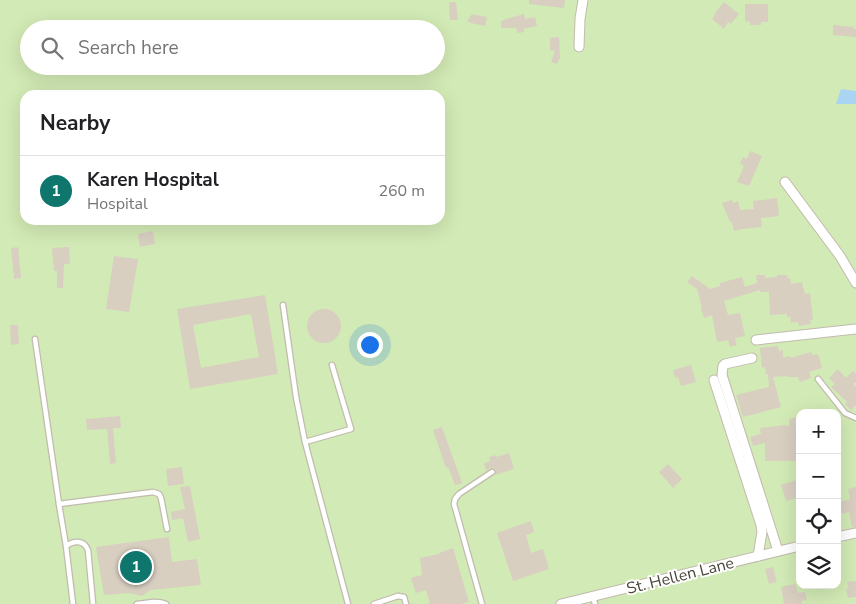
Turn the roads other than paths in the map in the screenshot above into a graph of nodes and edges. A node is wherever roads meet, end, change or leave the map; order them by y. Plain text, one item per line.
1 (583, 0) edge
2 (579, 47) dead end
3 (785, 182) dead end
4 (856, 283) edge
5 (283, 306) dead end
6 (856, 329) edge
7 (35, 339) dead end
8 (756, 340) dead end
9 (752, 358) dead end
10 (332, 365) dead end
11 (818, 379) dead end
12 (714, 380) dead end
13 (856, 418) edge
14 (305, 442) junction
15 (492, 472) dead end
16 (59, 504) junction
17 (167, 529) dead end
18 (856, 532) edge
19 (841, 536) edge
20 (66, 546) junction
21 (796, 547) edge
22 (778, 551) junction
23 (758, 556) junction
24 (594, 600) edge
25 (73, 604) edge
26 (93, 604) edge
27 (137, 604) edge
28 (166, 604) edge
29 (348, 604) edge
30 (374, 604) edge
31 (406, 604) edge
32 (482, 604) edge
33 (560, 604) edge

1 - 2 street
3 - 4 street
5 - 14 lane
6 - 8 street
7 - 16 lane
9 - 22 street
10 - 14 lane
11 - 13 lane
12 - 23 street
14 - 29 lane
15 - 32 lane
16 - 17 lane
16 - 20 lane
18 - 19 street
20 - 25 lane
20 - 26 lane
21 - 22 street, St. Hellen Lane
22 - 23 street, St. Hellen Lane
23 - 24 street, St. Hellen Lane
24 - 33 street, St. Hellen Lane
27 - 28 lane
30 - 31 lane

